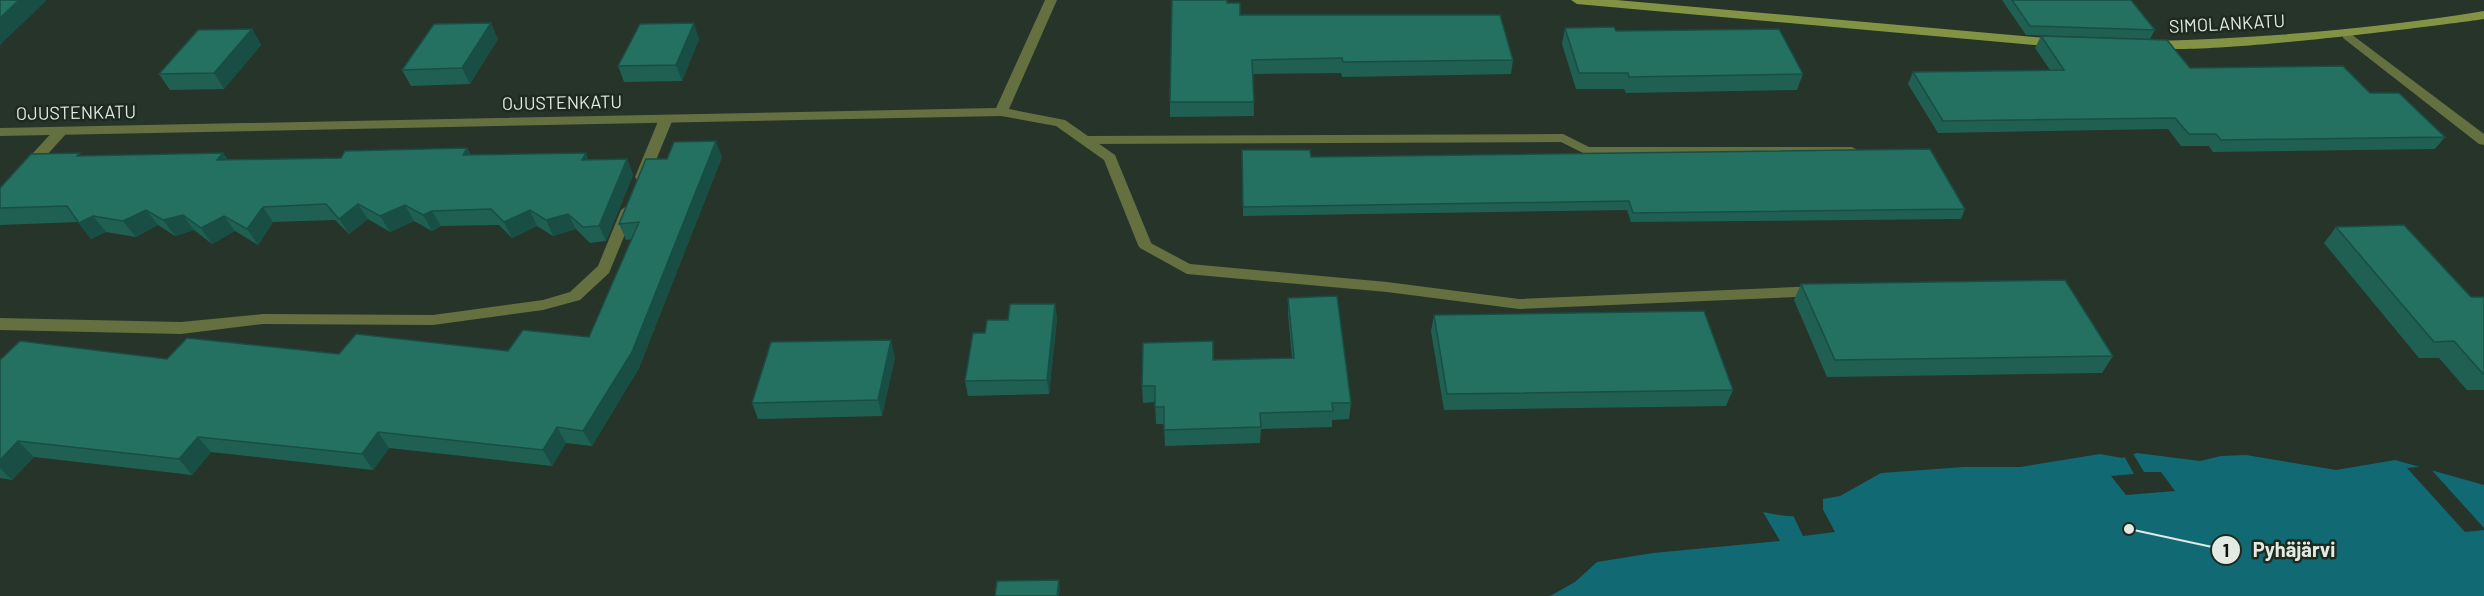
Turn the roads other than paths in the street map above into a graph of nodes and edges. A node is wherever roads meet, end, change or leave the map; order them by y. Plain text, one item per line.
1 (1051, 0) edge
2 (1577, 0) edge
3 (2484, 15) edge
4 (2347, 35) junction
5 (2076, 44) edge
6 (2141, 45) edge
7 (1001, 112) junction
8 (666, 119) junction
9 (61, 131) junction
10 (0, 132) edge
11 (1085, 140) junction
12 (2484, 141) edge
13 (1870, 151) edge
14 (0, 198) edge
15 (1829, 291) edge
16 (0, 324) edge

1 - 7 street
2 - 5 street
3 - 4 street, SIMOLANKATU
4 - 6 street, SIMOLANKATU
4 - 12 street
7 - 8 street, OJUSTENKATU
7 - 11 street, OJUSTENKATU
8 - 9 street, OJUSTENKATU
8 - 16 street
9 - 10 street, OJUSTENKATU
9 - 14 street
11 - 13 street
11 - 15 street, OJUSTENKATU

